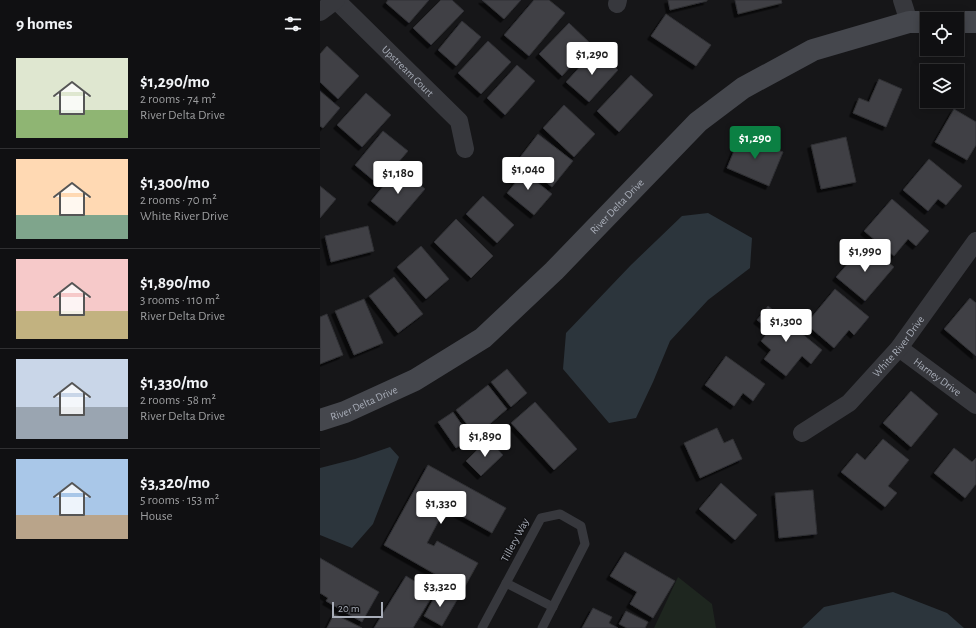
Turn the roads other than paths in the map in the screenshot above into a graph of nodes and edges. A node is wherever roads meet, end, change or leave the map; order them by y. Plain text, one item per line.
1 (336, 0) edge
2 (902, 0) edge
3 (320, 12) edge
4 (918, 22) edge
5 (964, 22) edge
6 (976, 22) edge
7 (465, 149) dead end
8 (976, 241) edge
9 (899, 348) junction
10 (976, 405) edge
11 (320, 420) edge
12 (802, 433) dead end
13 (506, 583) junction
14 (553, 607) junction
15 (482, 628) edge
16 (542, 628) edge

1 - 3 street
1 - 7 street, Upstream Court
2 - 4 street
4 - 11 street, River Delta Drive
5 - 6 street
8 - 9 street, White River Drive
9 - 10 street, Harney Drive
9 - 12 street, White River Drive
13 - 14 lane
13 - 14 lane, Tillery Way
13 - 15 lane, Tillery Way
14 - 16 lane, Tillery Way

